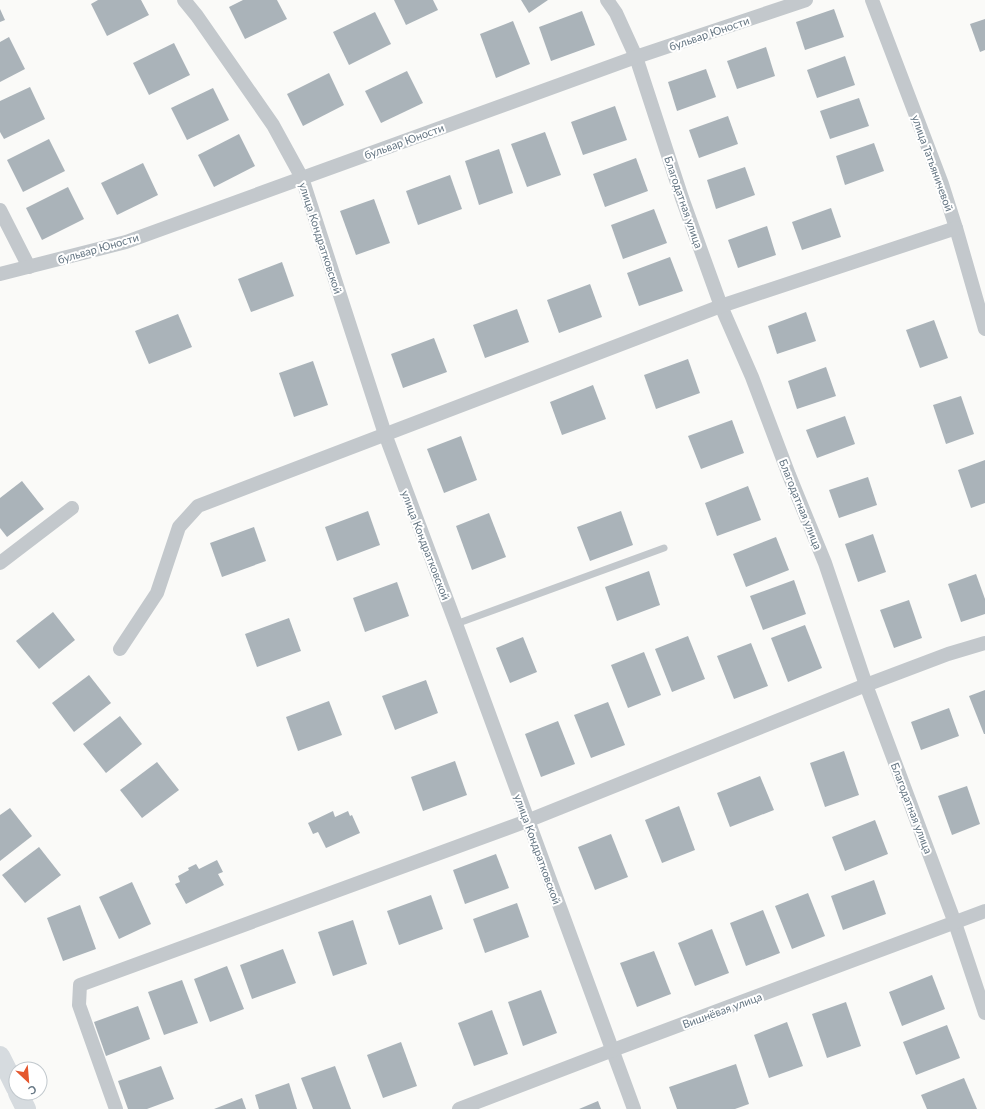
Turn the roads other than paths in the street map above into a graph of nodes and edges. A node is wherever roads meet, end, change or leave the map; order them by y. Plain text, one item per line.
1 (184, 0) edge
2 (607, 0) edge
3 (806, 0) edge
4 (872, 0) edge
5 (636, 58) junction
6 (302, 178) junction
7 (0, 210) edge
8 (956, 228) junction
9 (29, 267) junction
10 (0, 274) edge
11 (721, 306) junction
12 (985, 329) edge
13 (385, 434) junction
14 (72, 508) dead end
15 (664, 548) dead end
16 (0, 563) edge
17 (456, 624) junction
18 (985, 643) edge
19 (120, 649) dead end
20 (866, 685) junction
21 (527, 821) junction
22 (985, 911) edge
23 (954, 923) junction
24 (985, 1013) edge
25 (613, 1050) junction
26 (0, 1056) edge
27 (8, 1072) edge
28 (116, 1109) edge
29 (459, 1109) edge
30 (634, 1109) edge

1 - 6 street, улица Кондратковской
2 - 5 street, Благодатная улица
3 - 5 street, бульвар Юности
4 - 8 street, улица Татьяничевой
5 - 6 street, бульвар Юности
5 - 11 street, Благодатная улица
6 - 9 street, бульвар Юности
6 - 13 street, улица Кондратковской
7 - 9 street
8 - 11 street
8 - 12 street, улица Татьяничевой
9 - 10 street, бульвар Юности
11 - 13 street
11 - 20 street, Благодатная улица
13 - 17 street, улица Кондратковской
13 - 19 street
14 - 16 street
15 - 17 lane
17 - 21 street, улица Кондратковской
18 - 20 street
20 - 21 street
20 - 23 street, Благодатная улица
21 - 25 street, улица Кондратковской
21 - 28 street
22 - 23 street, Вишнёвая улица
23 - 24 street, Благодатная улица
23 - 25 street, Вишнёвая улица
25 - 29 street, Вишнёвая улица
25 - 30 street, улица Кондратковской
26 - 27 main road

